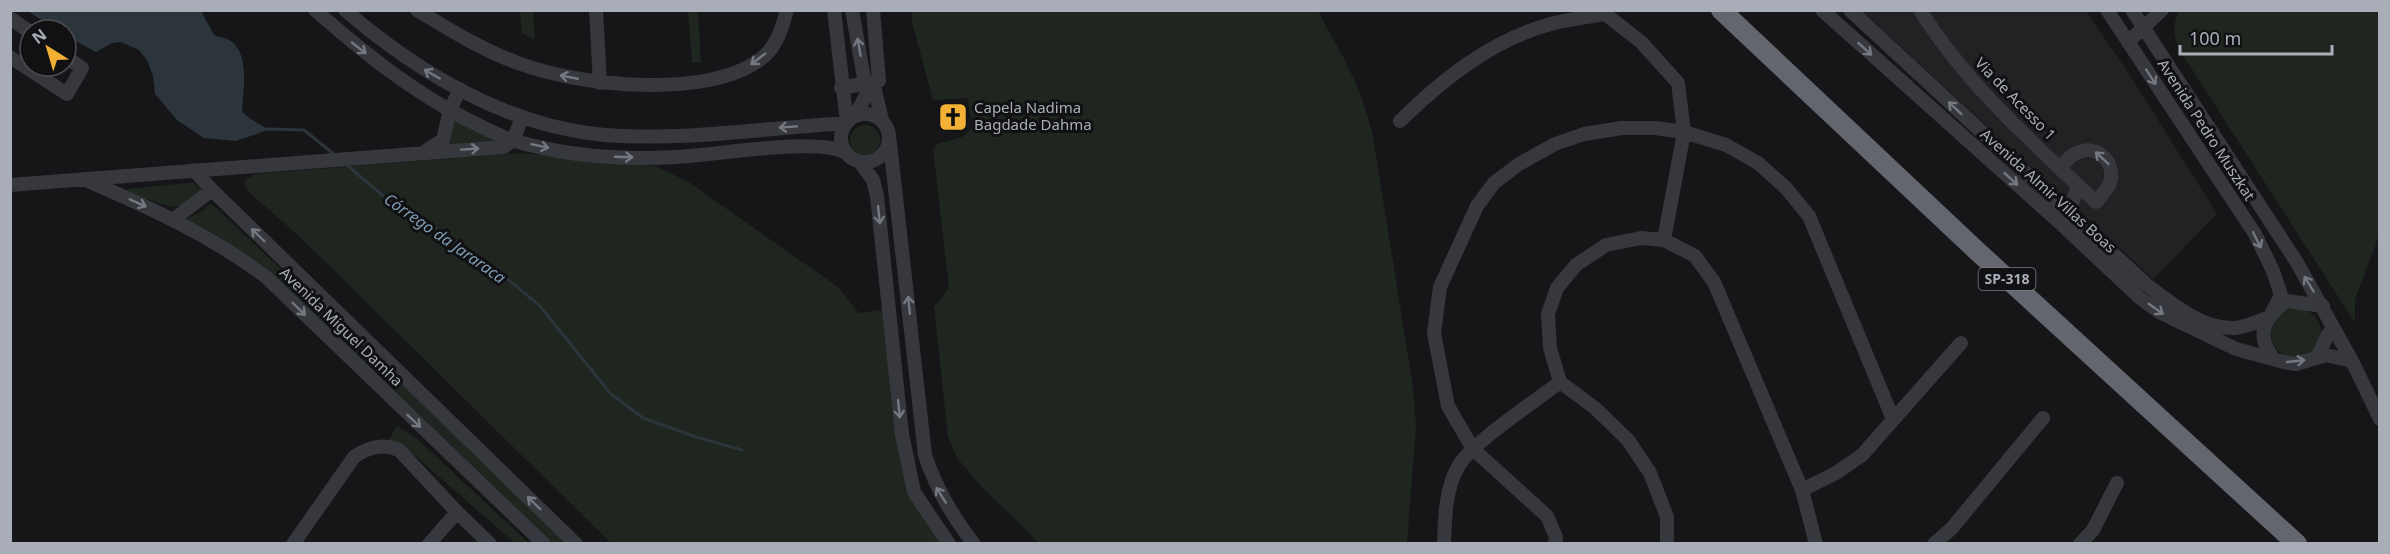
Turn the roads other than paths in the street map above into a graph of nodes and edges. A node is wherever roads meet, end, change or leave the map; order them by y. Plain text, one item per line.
1 (315, 10) edge
2 (345, 10) edge
3 (417, 10) edge
4 (596, 10) edge
5 (787, 10) edge
6 (834, 10) edge
7 (852, 10) edge
8 (873, 10) edge
9 (1721, 10) edge
10 (1736, 10) edge
11 (1822, 10) edge
12 (1850, 10) edge
13 (1920, 10) edge
14 (2107, 10) edge
15 (2132, 10) edge
16 (2162, 10) edge
17 (1602, 12) edge
18 (2145, 28) junction
19 (2128, 42) junction
20 (42, 78) edge
21 (76, 78) edge
22 (600, 83) junction
23 (869, 83) junction
24 (841, 88) junction
25 (460, 89) junction
26 (450, 110) junction
27 (522, 118) junction
28 (851, 119) junction
29 (882, 120) junction
30 (1400, 121) dead end
31 (1684, 132) junction
32 (889, 135) junction
33 (513, 140) junction
34 (424, 152) junction
35 (846, 153) junction
36 (859, 161) junction
37 (2060, 168) junction
38 (194, 170) junction
39 (84, 179) junction
40 (10, 185) edge
41 (2078, 186) junction
42 (212, 190) junction
43 (2064, 218) junction
44 (174, 219) junction
45 (1664, 240) junction
46 (2323, 306) junction
47 (2270, 315) junction
48 (2333, 328) junction
49 (1961, 343) dead end
50 (2318, 356) junction
51 (2274, 359) junction
52 (2352, 361) junction
53 (390, 363) junction
54 (372, 381) junction
55 (1560, 382) junction
56 (2043, 418) dead end
57 (1893, 419) junction
58 (2379, 419) edge
59 (1473, 449) junction
60 (2116, 483) dead end
61 (1802, 490) junction
62 (457, 512) junction
63 (293, 543) edge
64 (429, 543) edge
65 (490, 543) edge
66 (544, 543) edge
67 (576, 543) edge
68 (949, 543) edge
69 (974, 543) edge
70 (1444, 543) edge
71 (1555, 543) edge
72 (1666, 543) edge
73 (1816, 543) edge
74 (1934, 543) edge
75 (2080, 543) edge
76 (2306, 543) edge

1 -> 26 street
25 -> 2 street
22 -> 3 street
4 - 22 street
5 -> 22 street
6 - 24 street
23 -> 7 street
8 - 23 street
9 - 76 highway, SP-318
10 - 76 highway, SP-318
11 -> 43 street, Avenida Almir Villas Boas
43 -> 12 street, Avenida Almir Villas Boas
13 - 37 street, Via de Acesso 1
14 - 19 street, Avenida Pedro Muszkat
15 - 18 street, Avenida Pedro Muszkat
16 - 18 street
17 - 30 street
17 - 31 street
18 - 19 street
46 -> 18 street, Avenida Pedro Muszkat
19 -> 47 street, Avenida Pedro Muszkat
20 - 21 street
23 - 24 street
23 - 28 street
23 - 29 street
24 - 28 street
25 - 26 street
25 - 27 street
26 - 33 street
26 - 34 street
28 -> 27 street
27 - 33 street
28 - 29 street
28 - 35 street
29 - 32 street
31 - 45 street
31 - 57 street
31 - 59 street
32 - 36 street
69 -> 32 street
34 -> 33 street
33 -> 35 street
34 - 38 street
35 - 36 street
36 -> 68 street
37 - 41 street, Via de Acesso 1
41 -> 37 street, Via de Acesso 1
38 - 39 street
38 - 42 street, Avenida Miguel Damha
39 - 40 street
39 -> 44 street, Avenida Miguel Damha
41 - 43 street
42 - 44 street
53 -> 42 street, Avenida Miguel Damha
43 - 47 street, Avenida Almir Villas Boas
43 -> 51 street, Avenida Almir Villas Boas
44 -> 54 street, Avenida Miguel Damha
45 - 55 street
45 - 61 street
46 - 47 street
46 - 48 street
47 - 51 street
48 - 50 street
48 - 52 street
49 - 57 street
51 -> 50 street
50 - 52 street
52 - 58 street
53 - 54 street
67 -> 53 street, Avenida Miguel Damha
54 -> 66 street, Avenida Miguel Damha
55 - 59 street
55 - 72 street
56 - 74 street
57 - 61 street
59 - 70 street
59 - 71 street
60 - 75 street
61 - 73 street
62 - 63 street
62 - 64 street
62 - 65 street

